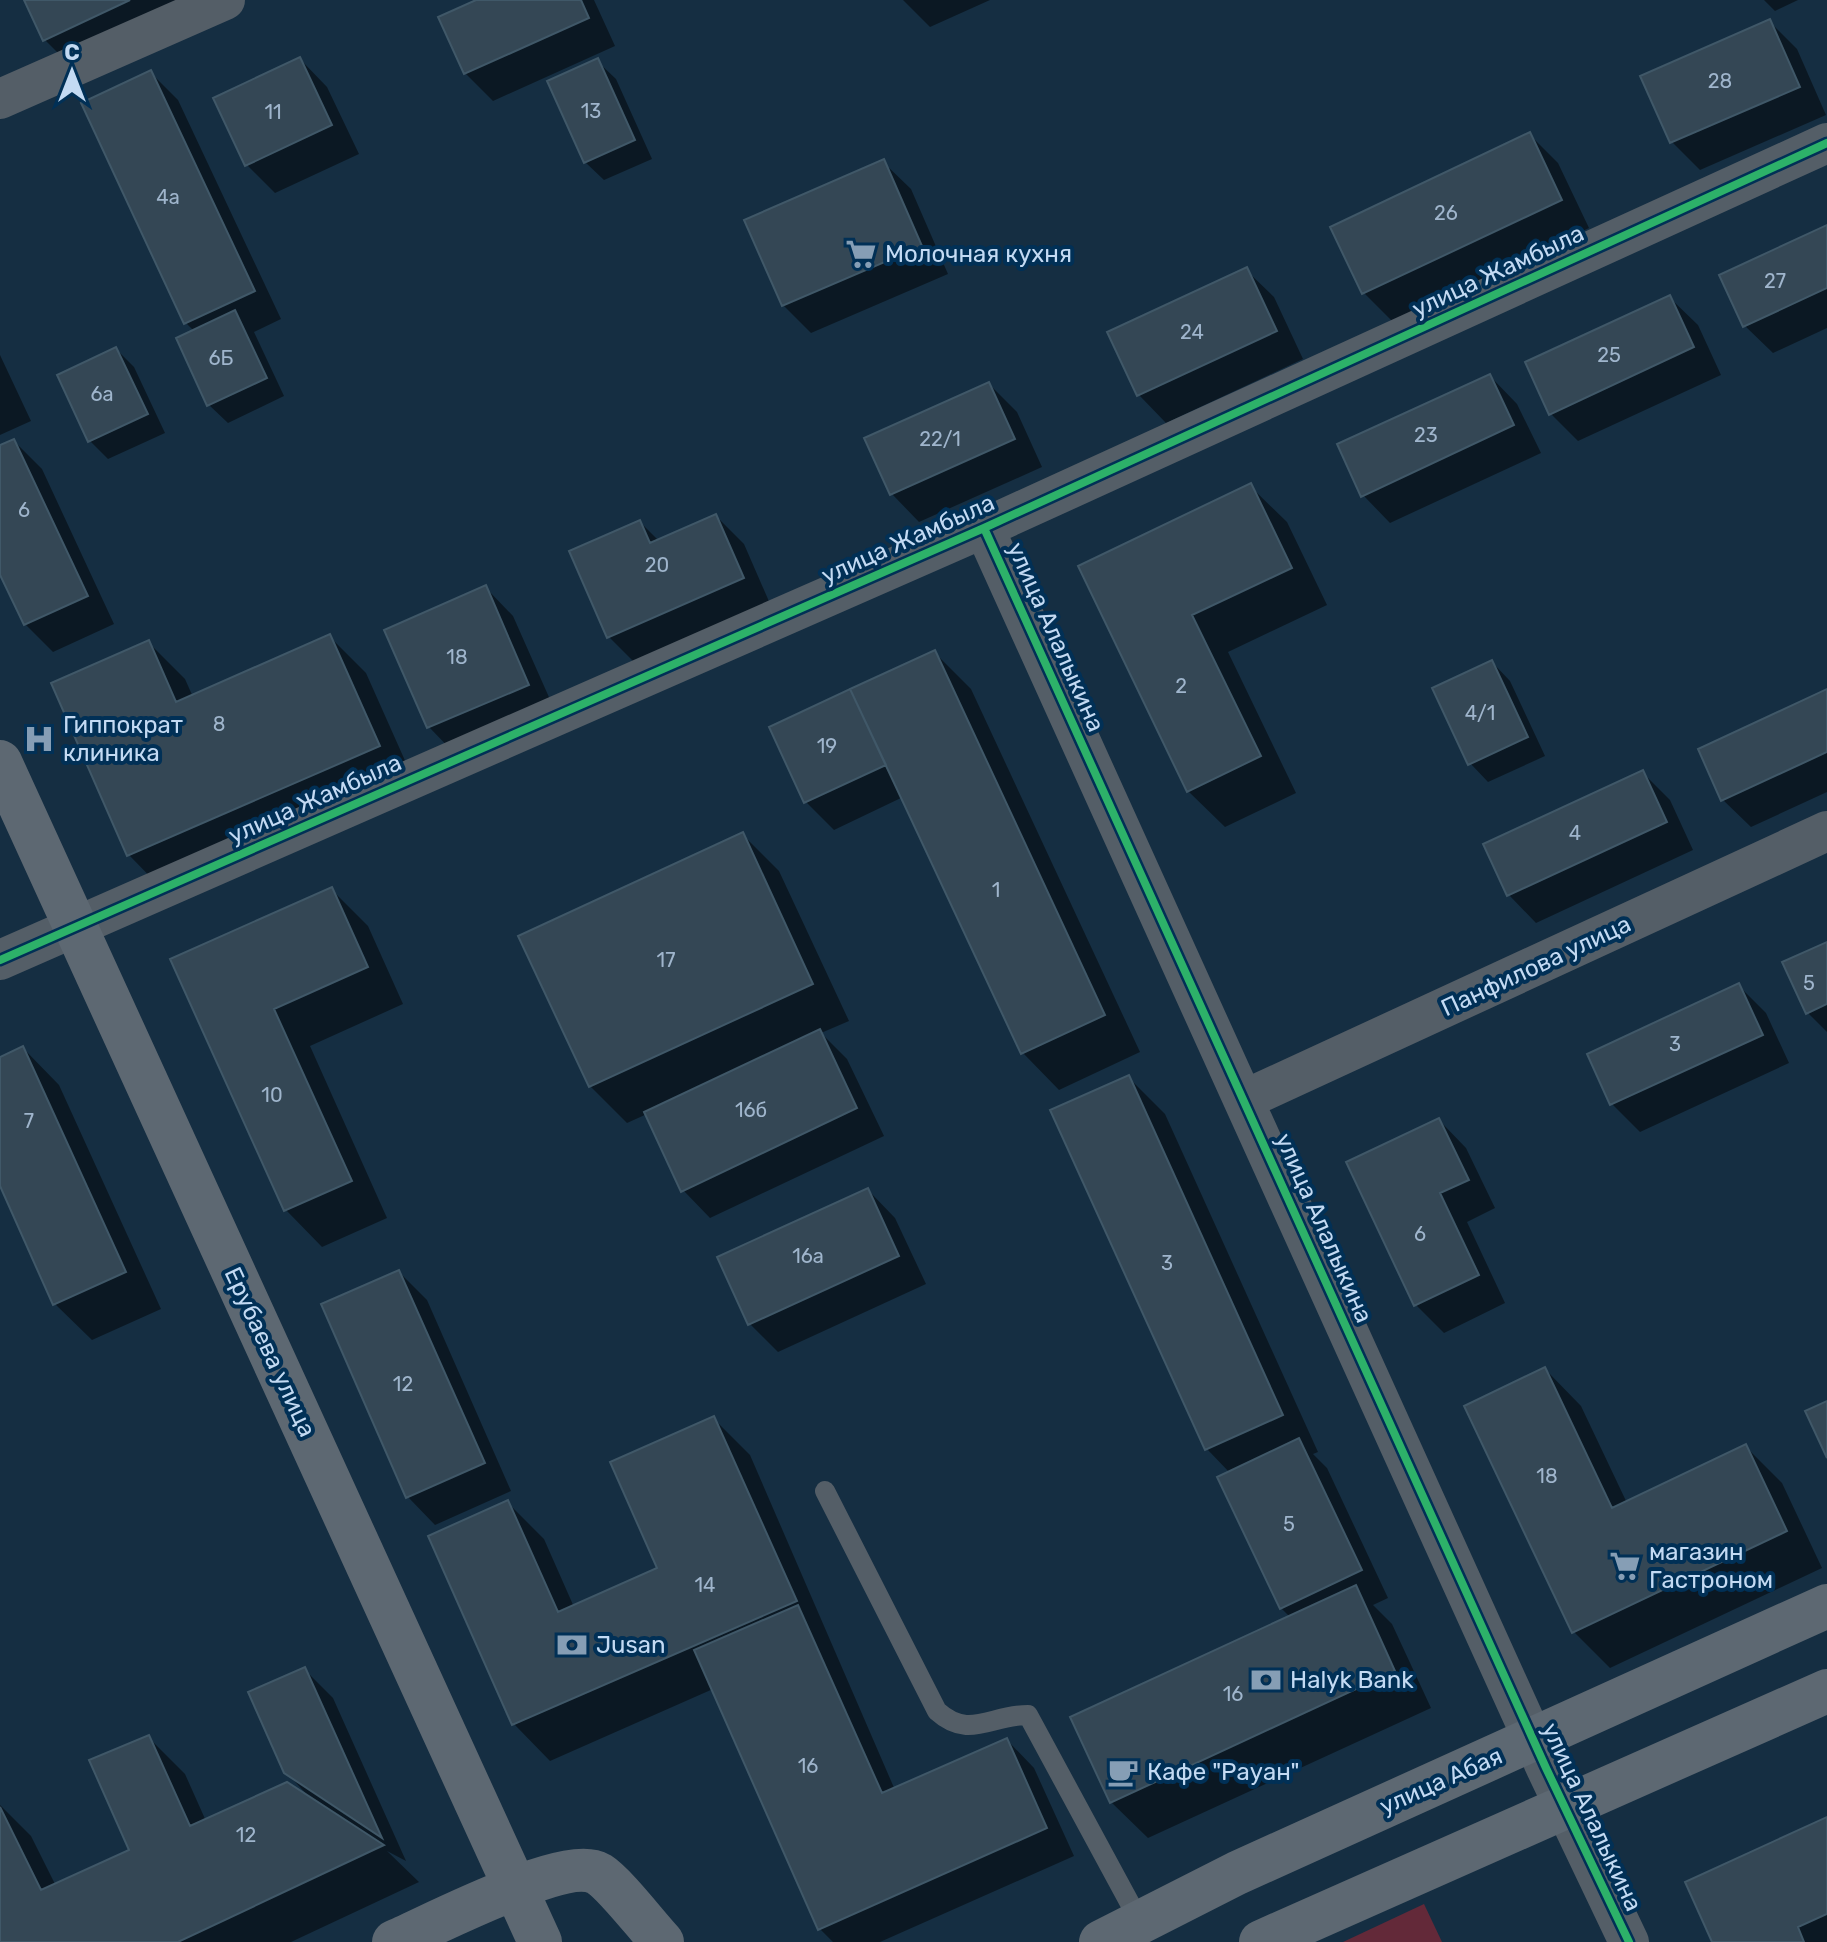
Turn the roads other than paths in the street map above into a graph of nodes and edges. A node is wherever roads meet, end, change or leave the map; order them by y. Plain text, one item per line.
1 (225, 0) edge
2 (0, 99) edge
3 (1827, 143) edge
4 (984, 528) junction
5 (0, 762) edge
6 (1827, 831) edge
7 (75, 925) junction
8 (0, 960) edge
9 (1244, 1100) junction
10 (825, 1491) dead end
11 (1827, 1606) edge
12 (1827, 1691) edge
13 (1533, 1739) junction
14 (1566, 1808) junction
15 (516, 1888) junction
16 (1140, 1922) junction
17 (394, 1942) edge
18 (540, 1942) edge
19 (662, 1942) edge
20 (1101, 1942) edge
21 (1261, 1942) edge
22 (1629, 1942) edge

1 - 2 street
3 - 4 street, улица Жамбыла
4 - 7 street, улица Жамбыла
4 - 9 street, улица Алалыкина
5 - 7 main road, Ерубаева улица
6 - 9 street, Панфилова улица
7 - 8 street, улица Жамбыла
7 - 15 main road, Ерубаева улица
9 - 13 street, улица Алалыкина
10 - 16 lane
11 - 13 main road, улица Абая
12 - 14 main road
13 - 14 street, улица Алалыкина
13 - 16 main road, улица Абая
14 - 21 main road
14 - 22 street, улица Алалыкина
15 - 17 main road
15 - 18 main road, Ерубаева улица
15 - 19 main road
16 - 20 main road, улица Абая

